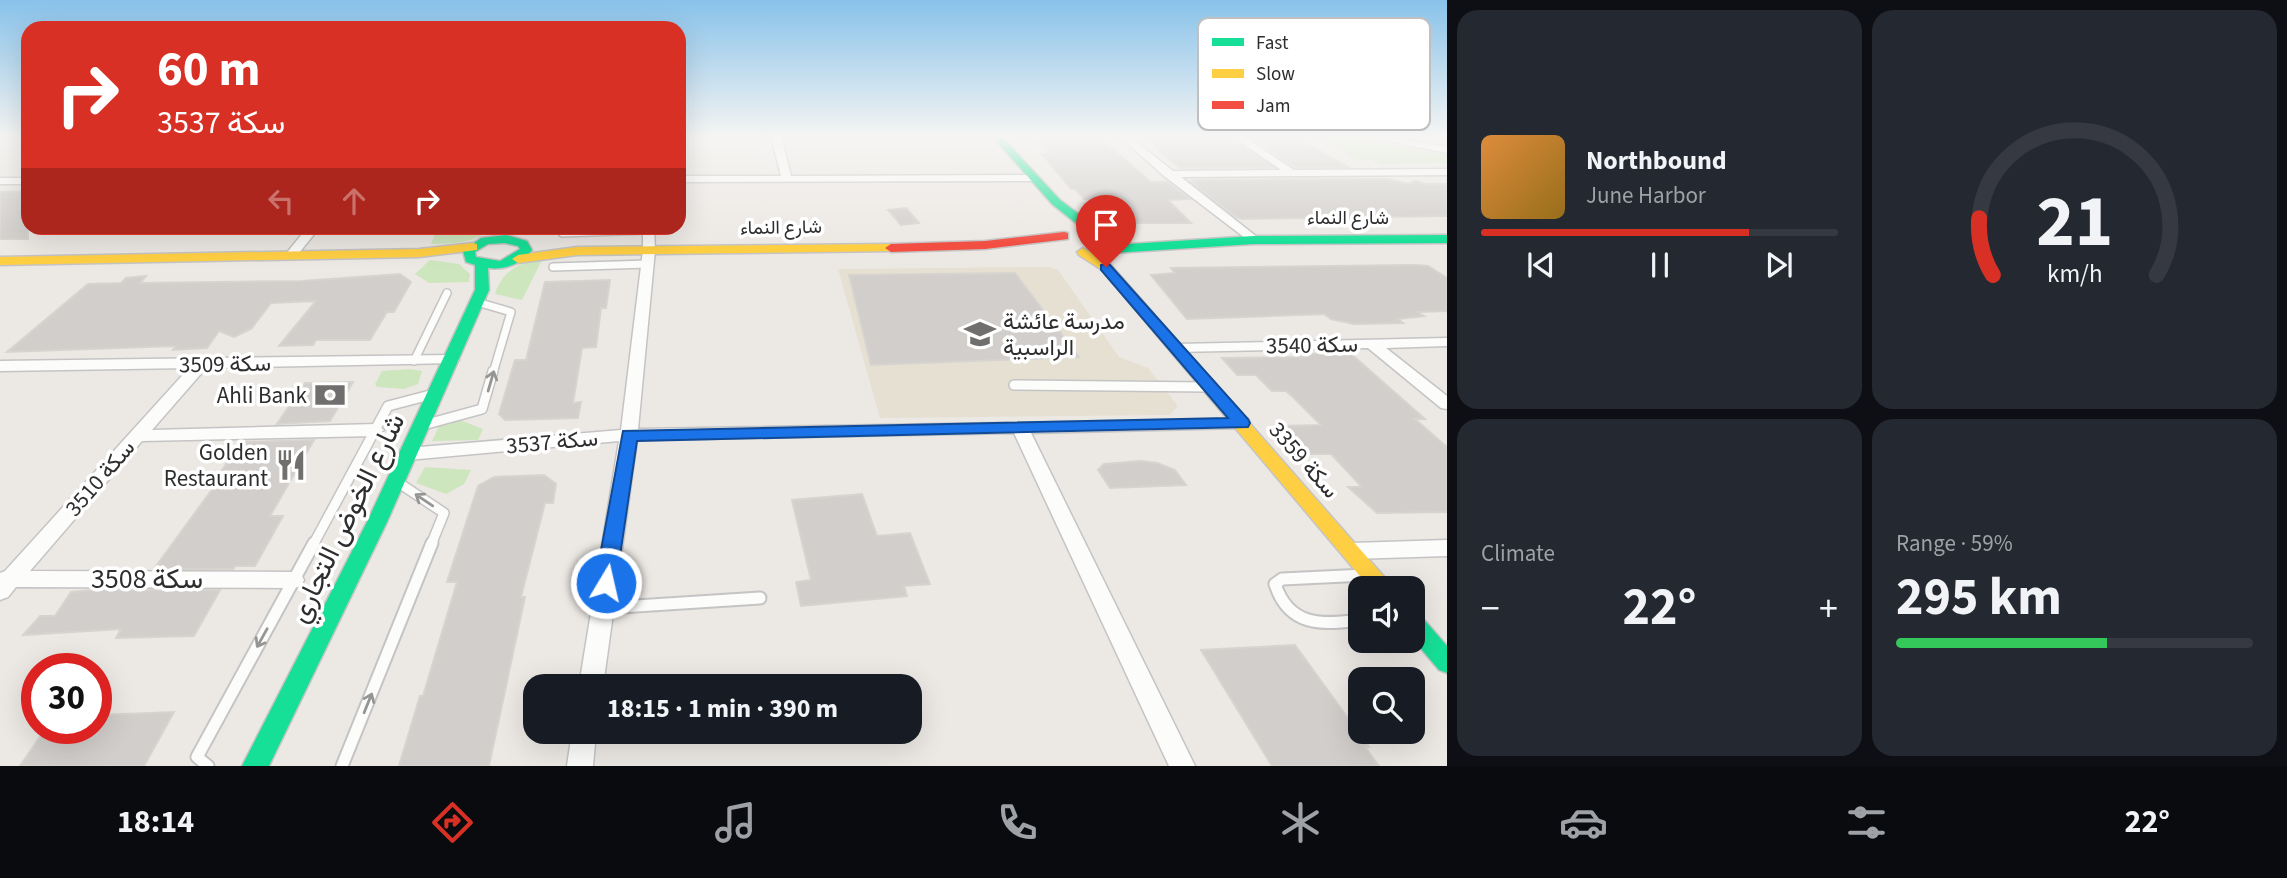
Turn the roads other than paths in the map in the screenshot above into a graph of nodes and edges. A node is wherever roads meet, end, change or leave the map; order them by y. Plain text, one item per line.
1 (785, 172) edge
2 (1026, 172) edge
3 (1165, 172) edge
4 (1447, 172) edge
5 (1292, 173) joint
6 (1168, 174) junction
7 (787, 178) junction
8 (1031, 178) junction
9 (686, 179) edge
10 (1056, 202) junction
11 (307, 235) edge
12 (498, 235) edge
13 (648, 235) edge
14 (1066, 235) junction
15 (1099, 235) junction
16 (1447, 239) edge
17 (1253, 240) junction
18 (1208, 242) junction
19 (985, 245) junction
20 (517, 247) edge
21 (1079, 251) junction
22 (477, 253) junction
23 (291, 255) junction
24 (1110, 256) junction
25 (648, 257) junction
26 (0, 261) edge
27 (553, 267) dead end
28 (447, 293) dead end
29 (480, 296) junction
30 (1447, 342) edge
31 (1372, 344) junction
32 (1177, 348) junction
33 (451, 360) junction
34 (414, 361) junction
35 (200, 365) junction
36 (0, 366) edge
37 (1014, 385) dead end
38 (1211, 387) junction
39 (436, 393) junction
40 (1447, 404) edge
41 (1242, 423) junction
42 (421, 426) junction
43 (1020, 427) junction
44 (376, 430) junction
45 (629, 435) junction
46 (136, 436) junction
47 (408, 454) junction
48 (396, 481) junction
49 (1447, 548) edge
50 (1352, 551) junction
51 (1372, 575) joint
52 (1348, 576) edge
53 (1350, 576) edge
54 (294, 580) junction
55 (4, 583) edge
56 (760, 598) dead end
57 (602, 608) junction
58 (1348, 621) edge
59 (1425, 637) edge
60 (1447, 663) edge
61 (593, 674) edge
62 (583, 744) edge
63 (208, 766) edge
64 (255, 766) edge
65 (342, 766) edge
66 (580, 766) edge
67 (1182, 766) edge

1 - 7 street
2 - 8 street, سكة 3359
3 - 6 street
4 - 5 street
5 - 6 street
6 - 17 street
7 - 8 street
7 - 9 street
8 - 10 street, سكة 3359
10 - 14 street
10 - 15 street, سكة 3359
11 - 23 street
12 - 22 street
13 - 25 street
14 - 15 street, شارع النماء
14 - 19 street, شارع النماء
14 - 21 street
15 - 18 street, شارع النماء
15 - 24 street, سكة 3359
16 - 17 street, شارع النماء
17 - 18 street, شارع النماء
18 - 24 street, شارع النماء
19 - 21 street, شارع النماء
19 - 25 street, شارع النماء
20 - 22 street
20 - 22 street
20 - 25 street, شارع النماء
20 - 29 street, شارع الخوض التجاري
21 - 24 street, شارع النماء
22 - 23 street
22 - 29 street, شارع الخوض التجاري
23 - 26 street
24 - 32 street, سكة 3359
25 - 27 lane
25 - 45 street
28 - 34 lane
29 - 33 street, شارع الخوض التجاري
42 -> 29 lane
30 - 31 street, سكة 3540
31 - 32 street, سكة 3540
31 - 40 street
32 - 38 street, سكة 3359
33 - 34 street, سكة 3509
33 - 39 street, شارع الخوض التجاري
34 - 35 street, سكة 3509
35 - 36 street, سكة 3509
35 - 46 street, سكة 3510
37 - 38 lane
38 - 41 street, سكة 3359
39 - 42 street, شارع الخوض التجاري
39 - 44 lane
41 - 43 street, سكة 3537
41 - 50 street, سكة 3359
42 - 47 street, شارع الخوض التجاري
43 - 45 street, سكة 3537
43 - 67 street
44 - 46 street
44 - 54 lane
45 - 47 street, سكة 3537
45 - 57 street
46 - 55 street, سكة 3510
47 - 48 street, شارع الخوض التجاري
48 - 64 street, شارع الخوض التجاري
65 -> 48 lane
49 - 50 street
50 - 51 street, سكة 3359
51 - 53 lane
52 - 58 lane
54 - 55 street, سكة 3508
54 -> 63 lane
56 - 57 lane
57 - 61 street
59 - 60 street
62 - 66 street

